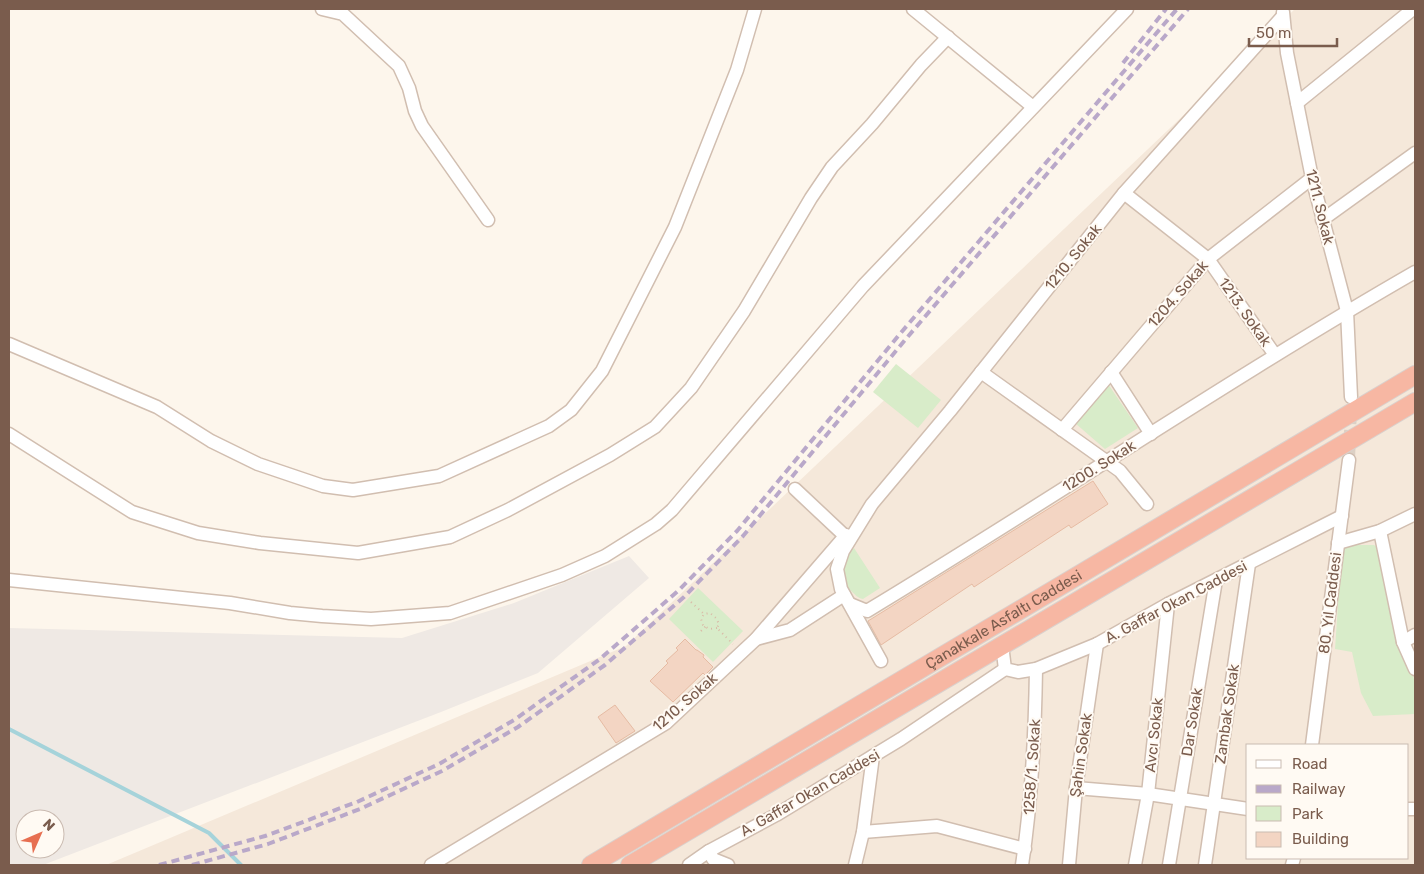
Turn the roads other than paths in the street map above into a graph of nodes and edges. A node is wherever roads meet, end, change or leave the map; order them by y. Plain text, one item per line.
1 (322, 9) edge
2 (755, 9) edge
3 (913, 9) edge
4 (1127, 9) edge
5 (1414, 9) edge
6 (343, 11) edge
7 (1283, 13) edge
8 (948, 38) junction
9 (1297, 103) junction
10 (1033, 107) junction
11 (1415, 153) edge
12 (1312, 178) junction
13 (1124, 193) junction
14 (488, 220) dead end
15 (1322, 220) junction
16 (1208, 258) junction
17 (1415, 272) edge
18 (1347, 311) junction
19 (9, 344) edge
20 (1275, 355) junction
21 (981, 372) junction
22 (1111, 372) junction
23 (1415, 375) edge
24 (1351, 397) tunnel mouth
25 (1415, 402) edge
26 (1062, 430) junction
27 (9, 434) edge
28 (1151, 434) junction
29 (1349, 460) tunnel mouth
30 (1107, 462) junction
31 (795, 489) dead end
32 (872, 504) junction
33 (1147, 504) dead end
34 (1415, 514) edge
35 (1342, 516) junction
36 (1380, 532) junction
37 (845, 536) junction
38 (1338, 543) junction
39 (1249, 564) junction
40 (9, 580) edge
41 (1216, 580) junction
42 (847, 600) junction
43 (1168, 604) junction
44 (1415, 635) edge
45 (756, 639) junction
46 (1403, 642) junction
47 (1097, 644) junction
48 (1002, 645) junction
49 (881, 662) dead end
50 (1005, 668) junction
51 (1036, 669) junction
52 (1415, 669) edge
53 (1312, 744) edge
54 (873, 756) junction
55 (1076, 788) junction
56 (1148, 794) junction
57 (1180, 798) junction
58 (1214, 805) junction
59 (1246, 809) edge
60 (863, 832) junction
61 (1025, 849) junction
62 (710, 858) edge
63 (431, 865) edge
64 (591, 865) edge
65 (630, 865) edge
66 (689, 865) edge
67 (728, 865) edge
68 (855, 865) edge
69 (1022, 865) edge
70 (1069, 865) edge
71 (1135, 865) edge
72 (1169, 865) edge
73 (1205, 865) edge

1 - 6 street
2 - 19 street
3 - 8 street
4 - 10 street
5 - 9 street
6 - 14 street
7 - 9 street, 1211. Sokak
7 - 13 street, 1210. Sokak
8 - 10 street
8 - 27 street
9 - 12 street, 1211. Sokak
10 - 40 street
11 - 15 street
12 - 15 street, 1211. Sokak
12 - 16 street, 1204. Sokak
13 - 16 street, 1213. Sokak
13 - 21 street, 1210. Sokak
15 - 18 street, 1211. Sokak
16 - 20 street, 1213. Sokak
16 - 22 street, 1204. Sokak
17 - 18 street, 1200. Sokak
18 - 20 street, 1200. Sokak
18 - 24 street, 1211. Sokak
20 - 28 street, 1200. Sokak
21 - 26 street
21 - 32 street, 1210. Sokak
22 - 26 street, 1204. Sokak
22 - 28 street
23 - 64 highway, Çanakkale Asfaltı Caddesi
25 - 48 highway, Çanakkale Asfaltı Caddesi
26 - 30 street
28 - 30 street, 1200. Sokak
29 - 35 street, 80. Yıl Caddesi
30 - 33 street
30 - 42 street, 1200. Sokak
31 - 37 street
32 - 37 street, 1210. Sokak
32 - 42 street, 1210. Sokak
34 - 36 street
35 - 38 street, 80. Yıl Caddesi
35 - 39 street, A. Gaffar Okan Caddesi
36 - 38 street
36 - 46 street
37 - 45 street, 1210. Sokak
38 - 53 street, 80. Yıl Caddesi
39 - 41 street, A. Gaffar Okan Caddesi
39 - 58 street, Zambak Sokak
41 - 43 street, A. Gaffar Okan Caddesi
41 - 57 street, Dar Sokak
42 - 45 street
42 - 49 street, 1210. Sokak
43 - 47 street, A. Gaffar Okan Caddesi
43 - 56 street, Avcı Sokak
44 - 46 street
45 - 63 street, 1210. Sokak
46 - 52 street
47 - 51 street, A. Gaffar Okan Caddesi
47 - 55 street, Şahin Sokak
48 - 50 street
48 - 65 highway, Çanakkale Asfaltı Caddesi
50 - 51 street, A. Gaffar Okan Caddesi
50 - 54 street, A. Gaffar Okan Caddesi
51 - 61 street, 1258/1. Sokak
54 - 60 street
54 - 62 street, A. Gaffar Okan Caddesi
55 - 56 street
55 - 70 street, Şahin Sokak
56 - 57 street
56 - 71 street, Avcı Sokak
57 - 58 street
57 - 72 street, Dar Sokak
58 - 59 street
58 - 73 street, Zambak Sokak
60 - 61 street
60 - 68 street
61 - 69 street, 1258/1. Sokak
62 - 66 street, A. Gaffar Okan Caddesi
62 - 67 street

